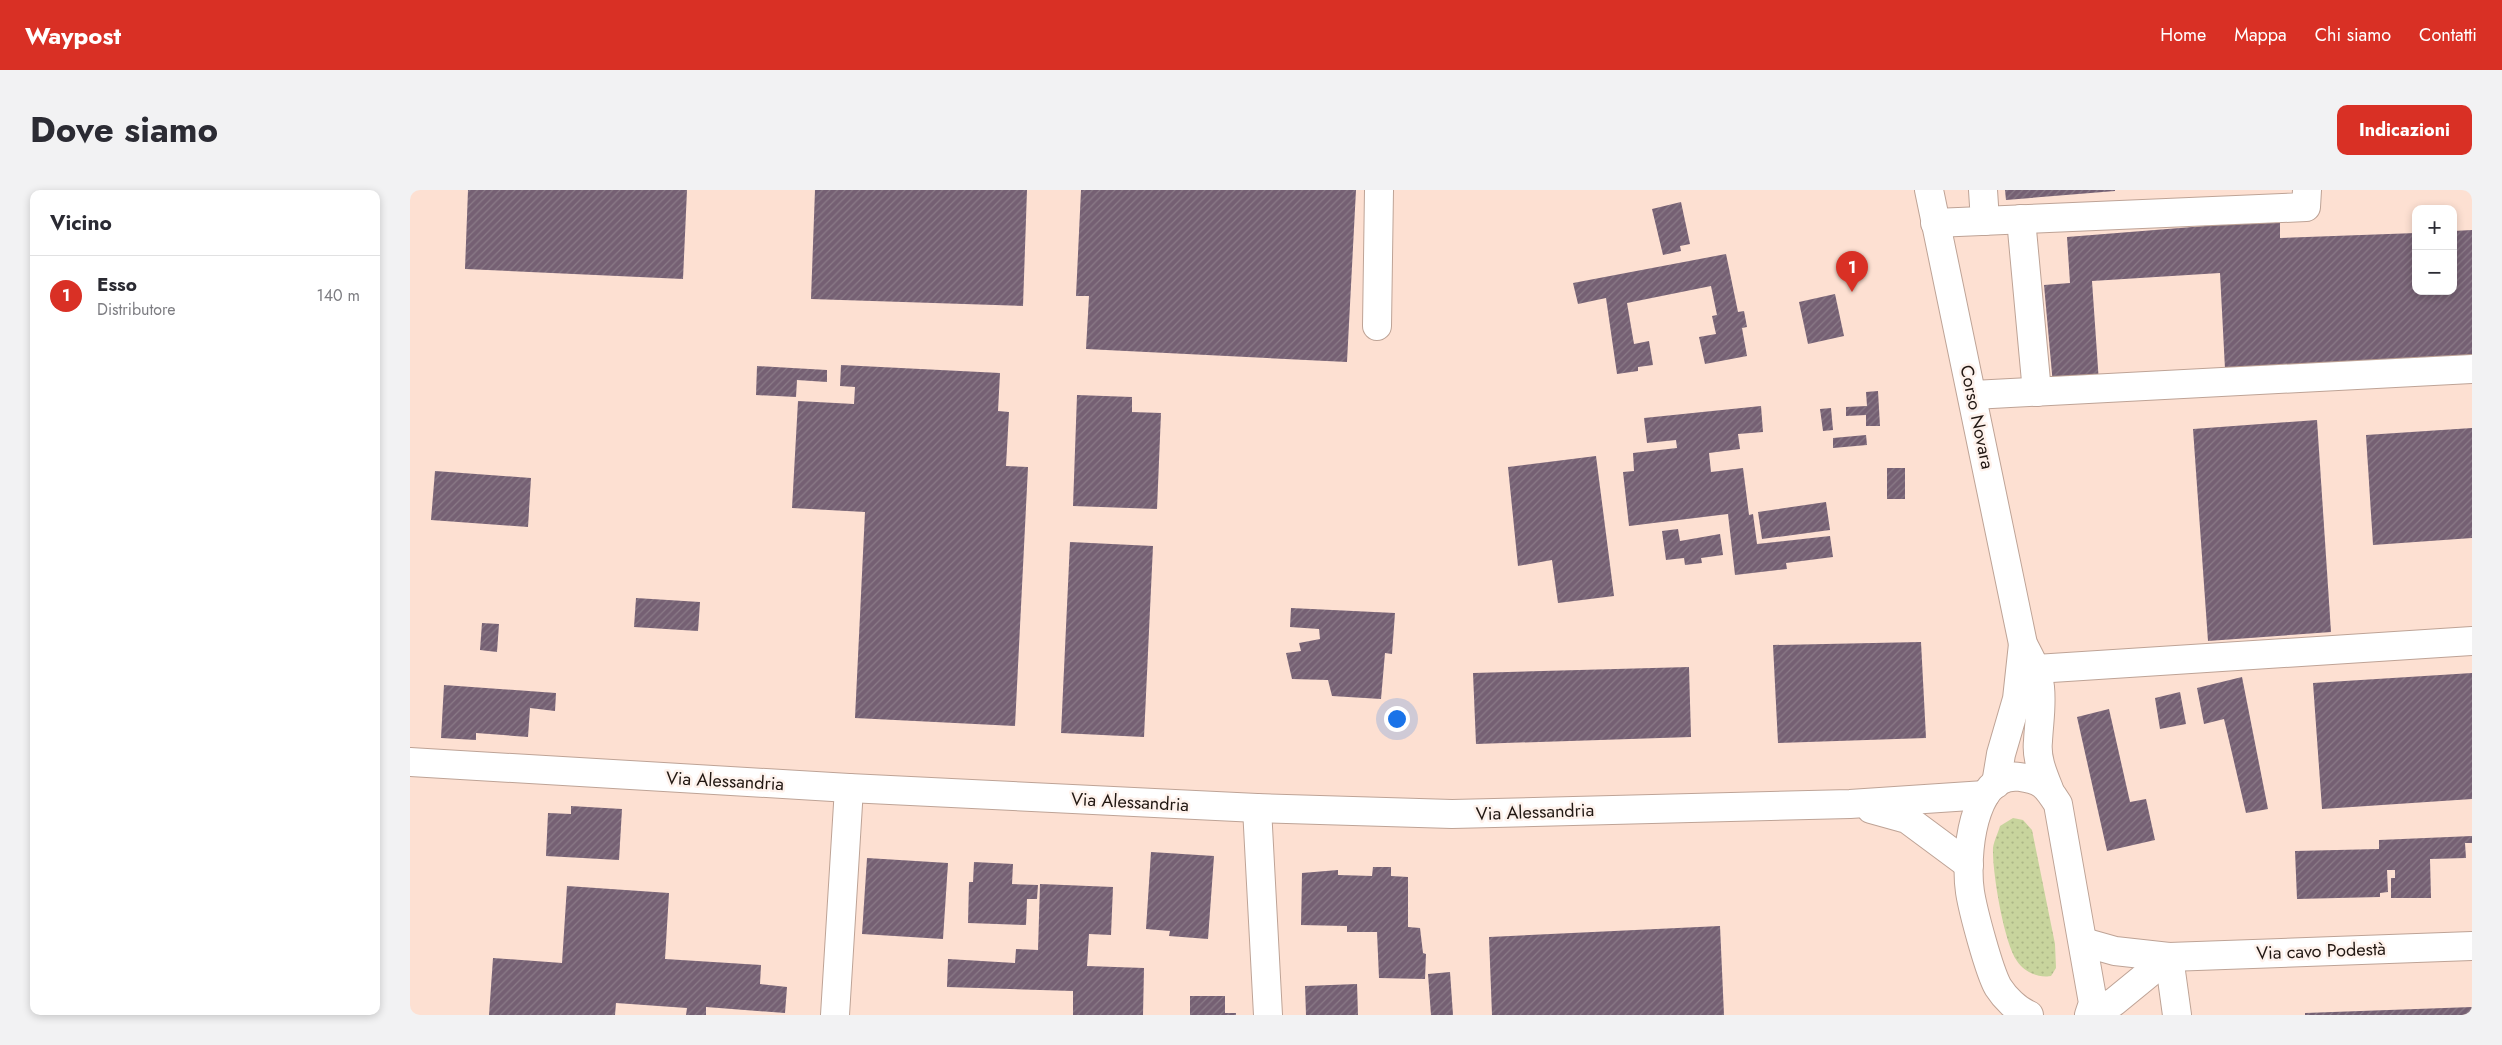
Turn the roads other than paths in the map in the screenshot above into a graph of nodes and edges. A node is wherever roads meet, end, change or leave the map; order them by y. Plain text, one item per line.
1 (1379, 190) edge
2 (1929, 190) edge
3 (1982, 190) edge
4 (2307, 190) edge
5 (2186, 201) edge
6 (2021, 219) junction
7 (1985, 221) junction
8 (1935, 223) junction
9 (1377, 326) dead end
10 (2472, 369) edge
11 (2037, 392) junction
12 (1973, 395) junction
13 (2472, 641) edge
14 (2023, 644) junction
15 (2036, 669) junction
16 (410, 762) edge
17 (849, 788) junction
18 (1991, 789) junction
19 (2049, 789) junction
20 (1850, 804) junction
21 (1257, 808) junction
22 (1969, 865) junction
23 (2083, 942) junction
24 (2472, 946) edge
25 (2169, 957) junction
26 (2173, 1011) edge
27 (835, 1015) edge
28 (1268, 1015) edge
29 (2029, 1015) edge
30 (2090, 1015) edge

1 - 9 street
2 - 8 street, Corso Novara
3 - 7 street
4 - 5 street
5 - 6 street
6 - 7 street
6 - 11 street
7 - 8 street
8 - 12 street, Corso Novara
10 - 11 street
11 - 12 street
12 - 14 street, Corso Novara
13 - 15 street
14 - 15 street, Corso Novara
14 - 18 street, Corso Novara
15 - 19 street, Corso Novara
16 - 17 street, Via Alessandria
17 - 21 street, Via Alessandria
17 - 27 street
18 - 19 street, Via Alessandria
18 - 20 street, Via Alessandria
18 - 22 street, Corso Novara
19 - 23 street, Corso Novara
20 - 21 street, Via Alessandria
20 - 22 street, Via Alessandria
21 - 28 street
22 - 29 street, Corso Novara
23 - 25 street, Via cavo Podestà
23 - 30 street, Corso Novara
24 - 25 street, Via cavo Podestà
25 - 26 street
25 - 30 street

